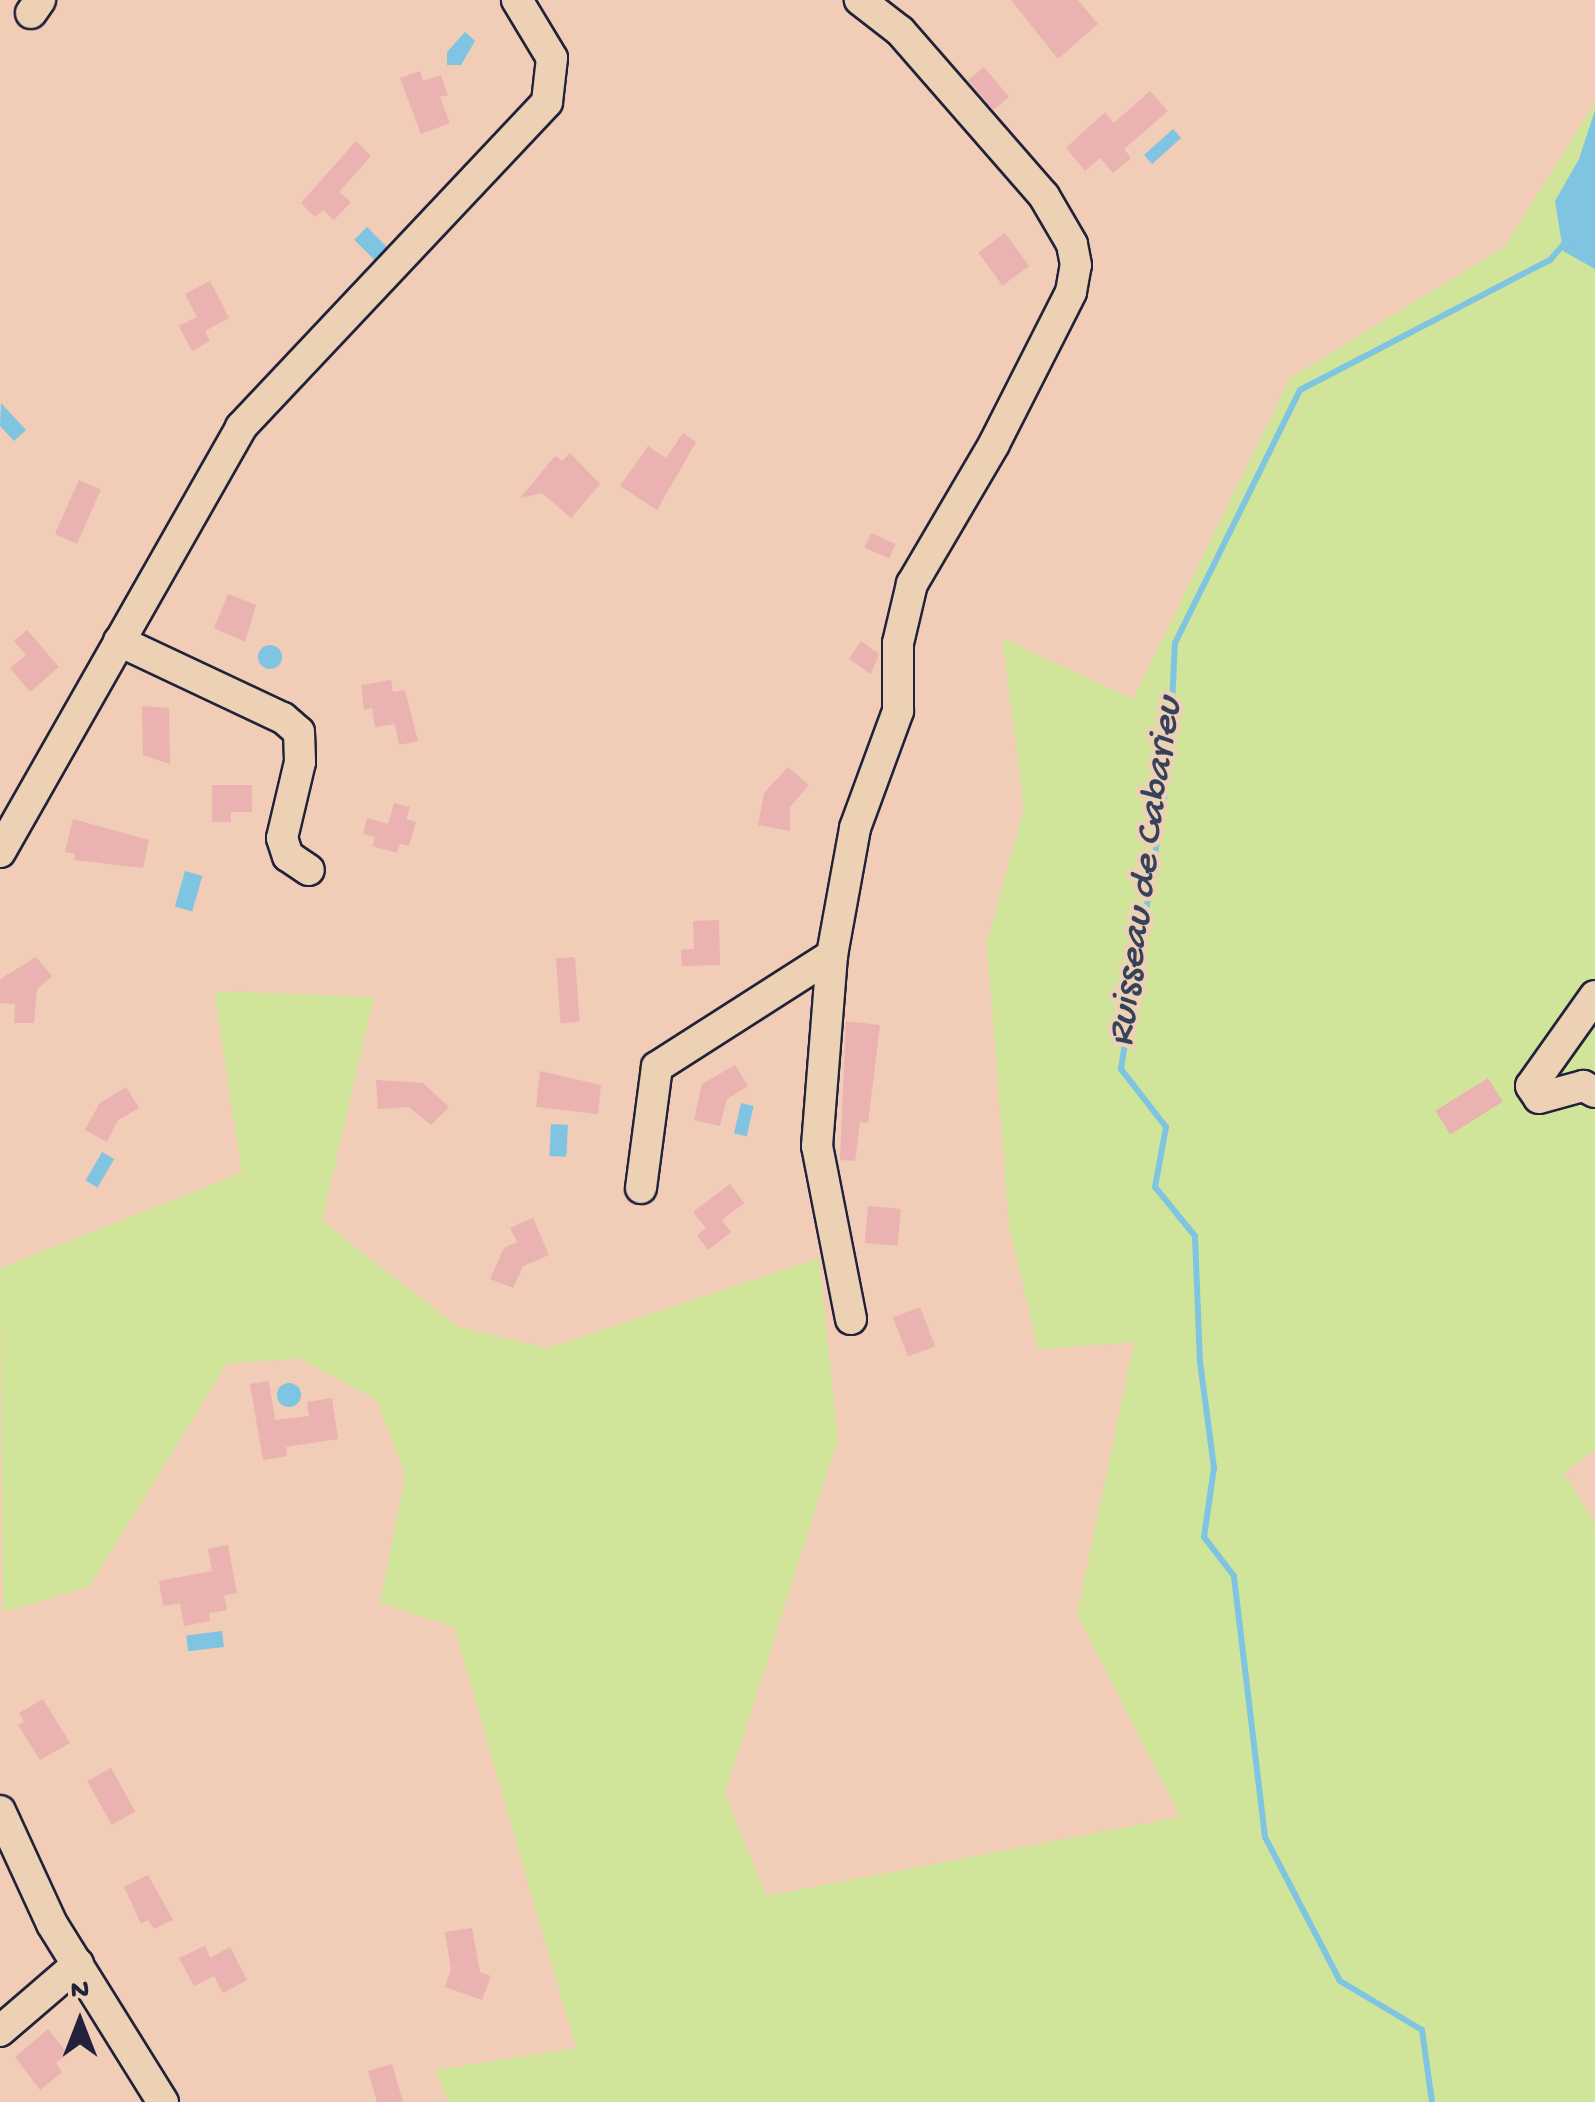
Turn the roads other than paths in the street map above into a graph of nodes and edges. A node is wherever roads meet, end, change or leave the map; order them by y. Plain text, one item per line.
1 (518, 0) edge
2 (860, 0) edge
3 (119, 641) junction
4 (0, 852) edge
5 (309, 870) dead end
6 (832, 955) junction
7 (1595, 996) edge
8 (1595, 1092) edge
9 (641, 1188) dead end
10 (850, 1318) dead end
11 (0, 1812) edge
12 (78, 1964) junction
13 (0, 2031) edge
14 (163, 2102) edge

1 - 3 street
2 - 6 street
3 - 4 street
3 - 5 street
6 - 9 street
6 - 10 street
7 - 8 street
11 - 12 street
12 - 13 street
12 - 14 street

